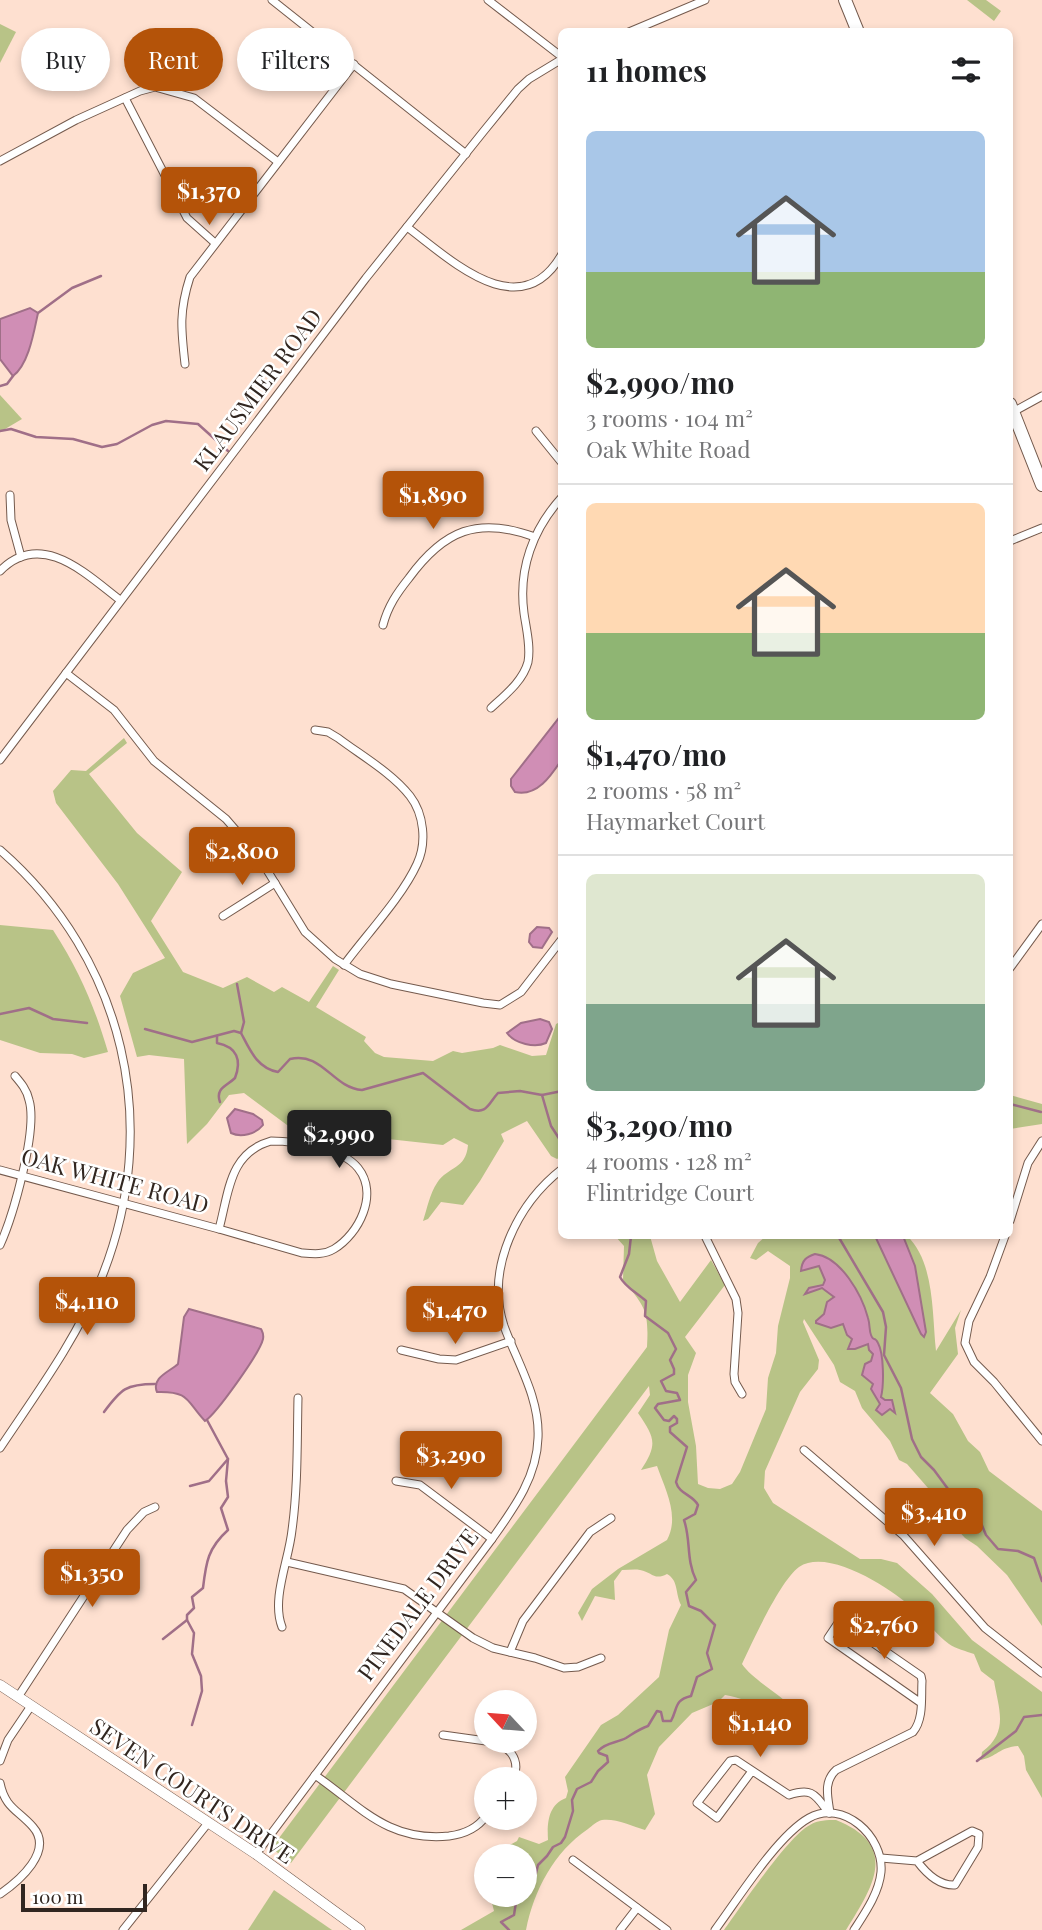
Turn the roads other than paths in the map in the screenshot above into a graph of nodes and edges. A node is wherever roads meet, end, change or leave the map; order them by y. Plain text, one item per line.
1 (272, 0) edge
2 (488, 0) edge
3 (705, 0) edge
4 (845, 0) edge
5 (308, 28) edge
6 (638, 28) edge
7 (856, 28) edge
8 (558, 55) edge
9 (558, 61) edge
10 (354, 64) edge
11 (333, 91) edge
12 (125, 98) junction
13 (466, 153) junction
14 (0, 160) edge
15 (278, 162) junction
16 (407, 227) junction
17 (215, 243) junction
18 (558, 260) edge
19 (185, 364) dead end
20 (1042, 396) edge
21 (1013, 407) edge
22 (1013, 413) edge
23 (536, 430) dead end
24 (558, 458) edge
25 (1042, 485) edge
26 (10, 495) dead end
27 (558, 502) edge
28 (1042, 528) edge
29 (535, 537) junction
30 (1013, 540) edge
31 (21, 557) junction
32 (0, 571) edge
33 (120, 600) junction
34 (383, 625) dead end
35 (66, 673) junction
36 (491, 708) dead end
37 (315, 730) dead end
38 (0, 760) edge
39 (0, 850) edge
40 (275, 883) junction
41 (223, 916) dead end
42 (1042, 923) edge
43 (558, 944) edge
44 (1013, 964) edge
45 (344, 965) junction
46 (15, 1076) dead end
47 (1042, 1142) edge
48 (0, 1170) edge
49 (558, 1173) edge
50 (20, 1175) junction
51 (124, 1203) junction
52 (1013, 1211) edge
53 (219, 1229) junction
54 (706, 1239) edge
55 (1004, 1239) edge
56 (0, 1245) edge
57 (511, 1341) junction
58 (401, 1350) dead end
59 (742, 1394) dead end
60 (298, 1398) dead end
61 (1042, 1441) edge
62 (0, 1448) edge
63 (804, 1450) dead end
64 (396, 1480) dead end
65 (155, 1507) dead end
66 (611, 1518) dead end
67 (492, 1539) junction
68 (287, 1562) junction
69 (436, 1611) junction
70 (282, 1627) dead end
71 (510, 1652) junction
72 (601, 1658) dead end
73 (1042, 1673) edge
74 (0, 1685) edge
75 (18, 1697) junction
76 (921, 1703) junction
77 (31, 1706) junction
78 (443, 1735) dead end
79 (474, 1739) edge
80 (0, 1761) edge
81 (752, 1771) junction
82 (315, 1775) junction
83 (0, 1783) edge
84 (830, 1813) junction
85 (208, 1823) junction
86 (474, 1828) edge
87 (256, 1854) junction
88 (881, 1857) junction
89 (573, 1860) dead end
90 (917, 1861) junction
91 (0, 1894) edge
92 (637, 1908) junction
93 (123, 1930) edge
94 (360, 1930) edge
95 (620, 1930) edge
96 (667, 1930) edge
97 (715, 1930) edge
98 (854, 1930) edge

1 - 5 street
2 - 8 street
3 - 6 street
4 - 7 highway
9 - 13 street, KLAUSMIER ROAD
10 - 13 street
11 - 15 street
12 - 14 street
12 - 15 street
12 - 17 street
13 - 16 street, KLAUSMIER ROAD
15 - 17 street
16 - 18 street
16 - 33 street, KLAUSMIER ROAD
17 - 19 street
20 - 21 street
22 - 25 highway
23 - 24 street
26 - 31 street
27 - 29 street
28 - 30 street
29 - 34 street
29 - 36 street
31 - 32 street
31 - 33 street
33 - 35 street, KLAUSMIER ROAD
35 - 38 street, KLAUSMIER ROAD
35 - 40 street
37 - 45 street
39 - 51 street
40 - 41 street
40 - 45 street
42 - 44 street
43 - 45 street
46 - 50 street
47 - 52 street
48 - 50 street, OAK WHITE ROAD
49 - 57 street, PINEDALE DRIVE
50 - 51 street, OAK WHITE ROAD
50 - 56 street
51 - 53 street, OAK WHITE ROAD
51 - 62 street
53 - 53 street, OAK WHITE ROAD
54 - 59 street
55 - 61 street
57 - 58 street
57 - 67 street, PINEDALE DRIVE
60 - 68 street
63 - 73 street
64 - 67 street
65 - 75 street
66 - 71 street
67 - 69 street, PINEDALE DRIVE
68 - 69 street
68 - 70 street
69 - 71 street
69 - 82 street, PINEDALE DRIVE
71 - 72 street
74 - 75 street, SEVEN COURTS DRIVE
75 - 77 street, SEVEN COURTS DRIVE
76 - 76 street
76 - 84 street
77 - 80 street
77 - 85 street, SEVEN COURTS DRIVE
78 - 79 street
81 - 81 street
81 - 84 street
82 - 86 street
82 - 87 street, PINEDALE DRIVE
83 - 91 street
84 - 88 street
84 - 97 street
85 - 87 street, SEVEN COURTS DRIVE
85 - 93 street
87 - 94 street, SEVEN COURTS DRIVE
88 - 90 street
88 - 98 street
89 - 92 street
90 - 90 street
92 - 95 street
92 - 96 street

